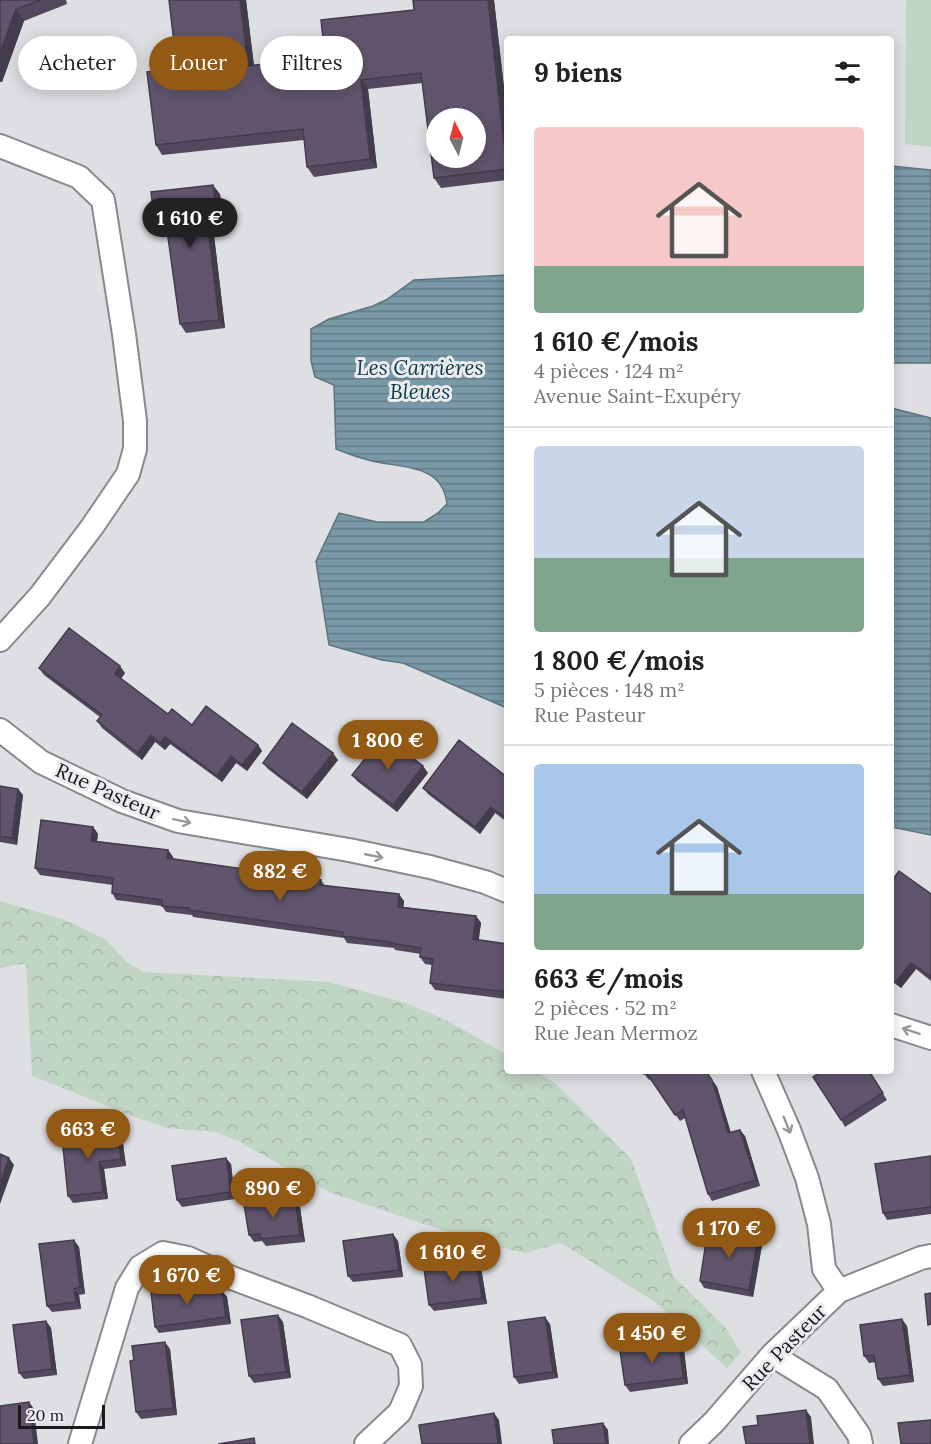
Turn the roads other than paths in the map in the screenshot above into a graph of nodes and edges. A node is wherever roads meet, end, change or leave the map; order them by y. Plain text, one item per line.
1 (0, 146) edge
2 (0, 640) edge
3 (0, 730) edge
4 (504, 890) edge
5 (894, 1026) edge
6 (931, 1038) edge
7 (765, 1074) edge
8 (931, 1256) edge
9 (839, 1291) junction
10 (772, 1354) junction
11 (80, 1444) edge
12 (366, 1444) edge
13 (691, 1444) edge
14 (861, 1444) edge

1 - 2 street
3 -> 4 street, Rue Pasteur
6 -> 5 street
7 -> 9 street, Rue Pasteur
8 - 9 street
9 - 10 street, Rue Pasteur
10 - 13 street, Rue Pasteur
10 - 14 street
11 - 12 street

